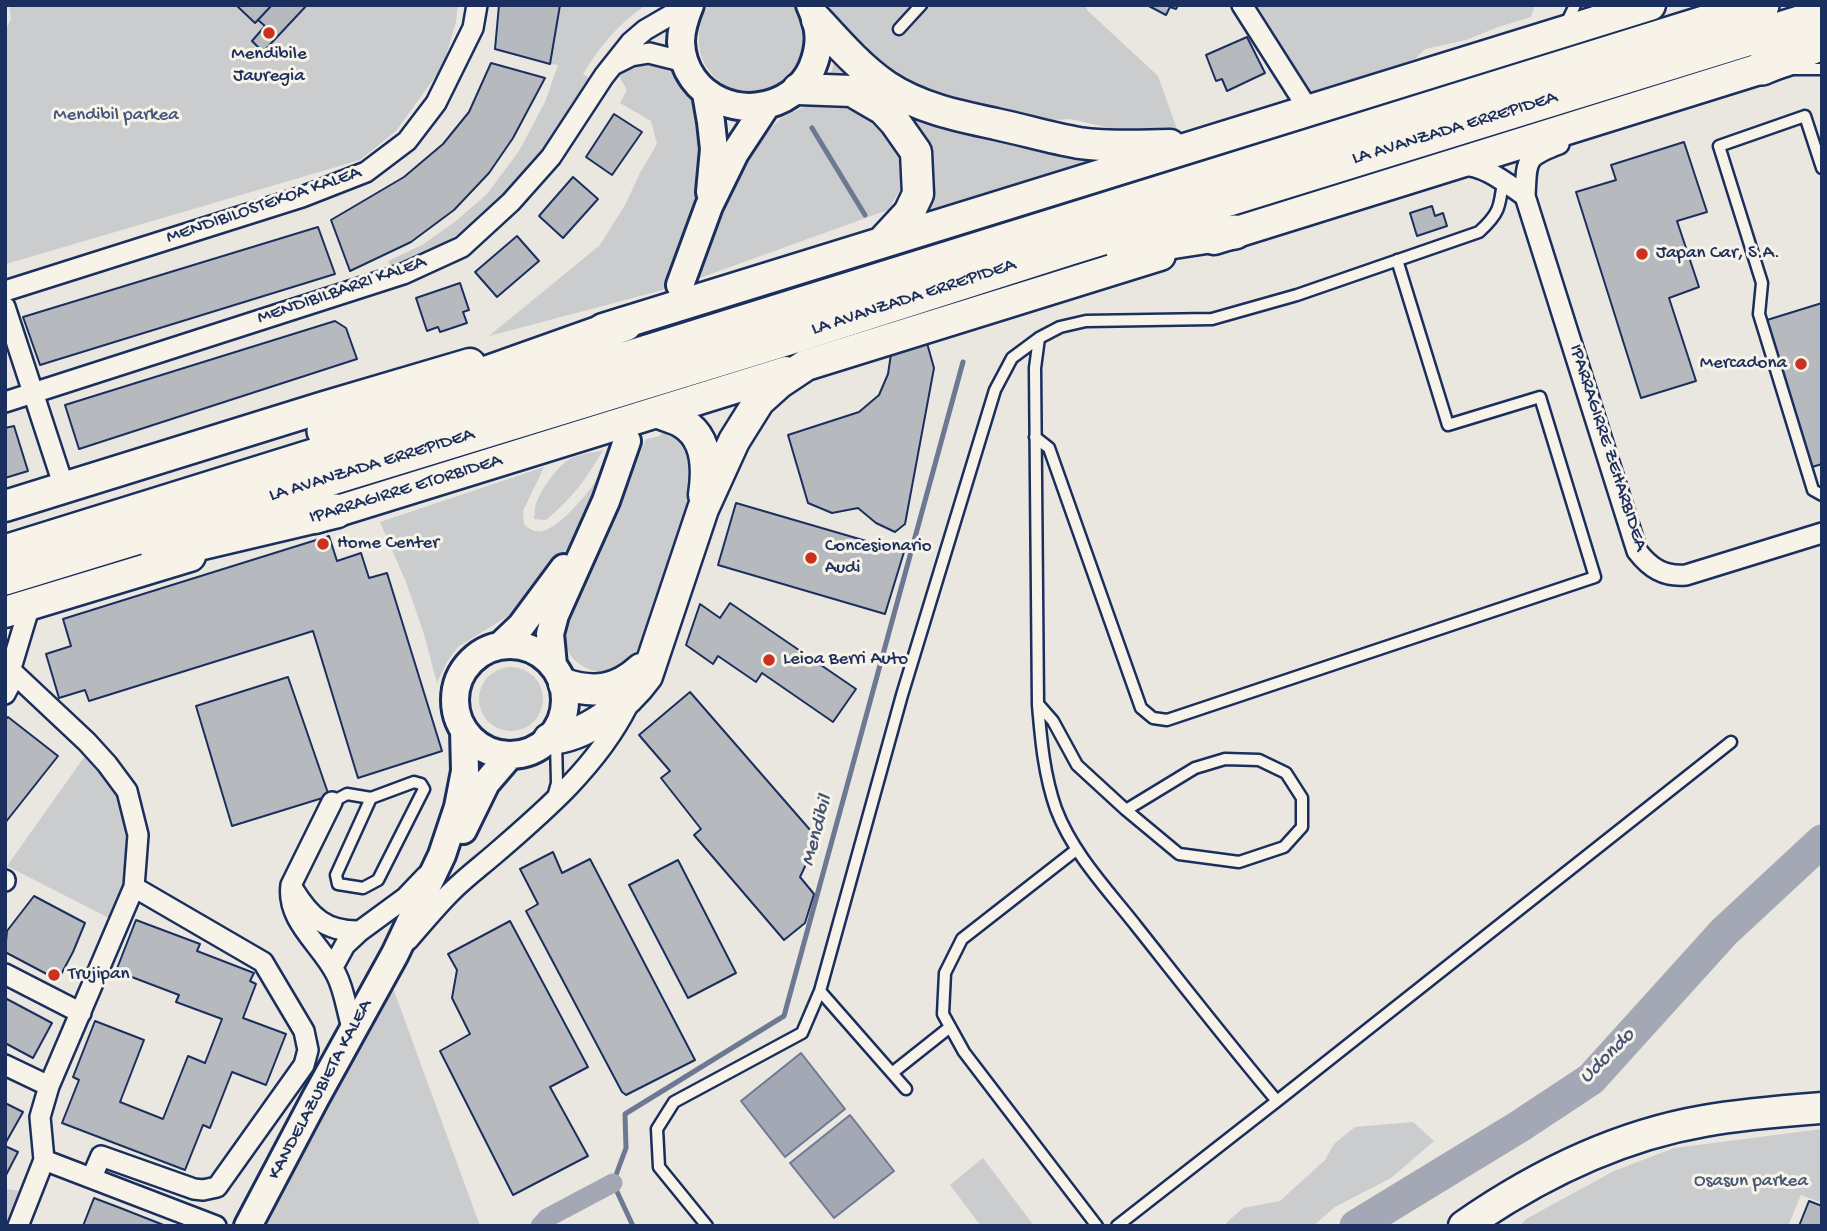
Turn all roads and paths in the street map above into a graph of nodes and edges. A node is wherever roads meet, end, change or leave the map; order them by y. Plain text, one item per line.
1 (477, 5) edge
2 (689, 5) edge
3 (921, 5) edge
4 (1242, 5) edge
5 (1576, 5) edge
6 (1650, 5) edge
7 (1762, 5) edge
8 (813, 13) edge
9 (1822, 16) edge
10 (899, 29) dead end
11 (1562, 33) junction
12 (1822, 43) edge
13 (1822, 50) edge
14 (685, 62) junction
15 (614, 64) junction
16 (1762, 68) junction
17 (1822, 69) edge
18 (798, 89) junction
19 (706, 93) junction
20 (1677, 94) junction
21 (766, 106) junction
22 (1310, 112) junction
23 (1209, 142) junction
24 (1450, 165) junction
25 (1822, 168) edge
26 (1503, 181) junction
27 (1525, 196) junction
28 (709, 206) junction
29 (1235, 232) junction
30 (883, 242) junction
31 (1397, 260) junction
32 (680, 285) dead end
33 (5, 291) edge
34 (5, 307) edge
35 (625, 324) junction
36 (1039, 338) junction
37 (776, 342) junction
38 (806, 366) junction
39 (34, 393) junction
40 (5, 402) edge
41 (1794, 407) dead end
42 (657, 412) junction
43 (1791, 418) junction
44 (1035, 437) junction
45 (627, 441) dead end
46 (64, 487) junction
47 (1822, 495) edge
48 (606, 501) junction
49 (5, 506) edge
50 (703, 509) junction
51 (336, 511) joint
52 (1822, 533) edge
53 (5, 543) edge
54 (5, 552) edge
55 (5, 578) edge
56 (16, 607) edge
57 (5, 642) edge
58 (501, 645) junction
59 (654, 657) junction
60 (10, 669) edge
61 (558, 674) junction
62 (635, 692) junction
63 (5, 694) edge
64 (1038, 705) junction
65 (464, 730) junction
66 (554, 736) junction
67 (1731, 742) dead end
68 (510, 755) junction
69 (371, 798) junction
70 (332, 802) joint
71 (551, 804) junction
72 (1126, 810) junction
73 (1076, 850) junction
74 (442, 855) junction
75 (291, 885) junction
76 (134, 887) junction
77 (360, 931) junction
78 (395, 954) junction
79 (335, 973) junction
80 (5, 974) edge
81 (820, 990) junction
82 (373, 995) junction
83 (81, 1013) junction
84 (950, 1027) junction
85 (353, 1031) junction
86 (5, 1065) edge
87 (892, 1073) junction
88 (49, 1087) junction
89 (906, 1089) dead end
90 (1277, 1101) junction
91 (1822, 1108) edge
92 (44, 1160) junction
93 (1544, 1176) junction
94 (92, 1177) junction
95 (18, 1226) edge
96 (216, 1226) edge
97 (248, 1226) edge
98 (707, 1226) edge
99 (1097, 1226) edge
100 (1117, 1226) edge
101 (1464, 1226) edge
102 (1504, 1226) edge

1 - 33 street, MENDIBILOSTEKOA KALEA
2 - 14 street
2 - 15 street, MENDIBILBARRI KALEA
3 - 10 lane
4 - 22 street
5 - 11 lane
6 - 11 main road
7 - 54 highway, LA AVANZADA ERREPIDEA
8 - 18 street
8 - 23 main road
9 - 37 highway, LA AVANZADA ERREPIDEA
11 - 22 main road
12 - 16 highway
13 - 16 main road, IPARRAGIRRE ETORBIDEA
14 - 15 street
14 - 19 street
15 - 39 street, MENDIBILBARRI KALEA
16 - 17 lane
16 - 20 main road, IPARRAGIRRE ETORBIDEA
18 - 21 street
18 - 30 main road
19 - 21 street
19 - 28 street
20 - 24 main road, IPARRAGIRRE ETORBIDEA
20 - 27 street
21 - 28 street
22 - 23 main road
23 - 30 main road
24 - 26 street
24 - 29 main road, IPARRAGIRRE ETORBIDEA
25 - 43 lane
26 - 27 street
26 - 31 lane
27 - 52 street, IPARRAGIRRE ZEHARBIDEA
28 - 32 street
29 - 37 highway
29 - 38 main road, IPARRAGIRRE ETORBIDEA
30 - 35 main road
31 - 36 lane
31 - 44 lane
34 - 39 street
35 - 46 main road
35 - 53 highway
36 - 44 lane
36 - 81 lane
37 - 55 highway, LA AVANZADA ERREPIDEA
38 - 42 main road, IPARRAGIRRE ETORBIDEA
38 - 50 main road
39 - 40 street, MENDIBILBARRI KALEA
39 - 46 street
41 - 43 lane
42 - 50 main road
42 - 51 main road, IPARRAGIRRE ETORBIDEA
43 - 47 lane
44 - 64 lane
45 - 48 street
46 - 49 main road
48 - 58 street
48 - 61 street
50 - 59 main road
51 - 56 highway
56 - 57 street
56 - 60 street
58 - 61 street
58 - 65 street
59 - 61 main road
59 - 62 main road
60 - 63 street
60 - 76 street
61 - 66 street
62 - 66 main road
62 - 71 street
64 - 72 lane
64 - 73 lane
65 - 68 street
65 - 74 street, KANDELAZUBIETA KALEA
66 - 68 street
66 - 71 lane
67 - 90 lane
68 - 78 street, KANDELAZUBIETA KALEA
69 - 69 lane
69 - 70 lane
70 - 75 street
71 - 78 street
72 - 72 lane
73 - 84 lane
73 - 90 lane
74 - 77 street
74 - 78 street, KANDELAZUBIETA KALEA
75 - 77 street
75 - 79 street
76 - 83 street
76 - 94 street, KANDELAZUBIETA KALEA
77 - 79 street
78 - 82 street, KANDELAZUBIETA KALEA
79 - 82 street
79 - 85 street
80 - 83 street
81 - 87 lane
81 - 98 lane
82 - 85 street, KANDELAZUBIETA KALEA
83 - 88 street
84 - 87 lane
84 - 99 lane
85 - 97 street, KANDELAZUBIETA KALEA
86 - 88 street
87 - 89 lane
88 - 92 street
90 - 100 lane
91 - 93 main road
92 - 94 street
92 - 95 street
93 - 101 main road
93 - 102 main road
94 - 96 street

